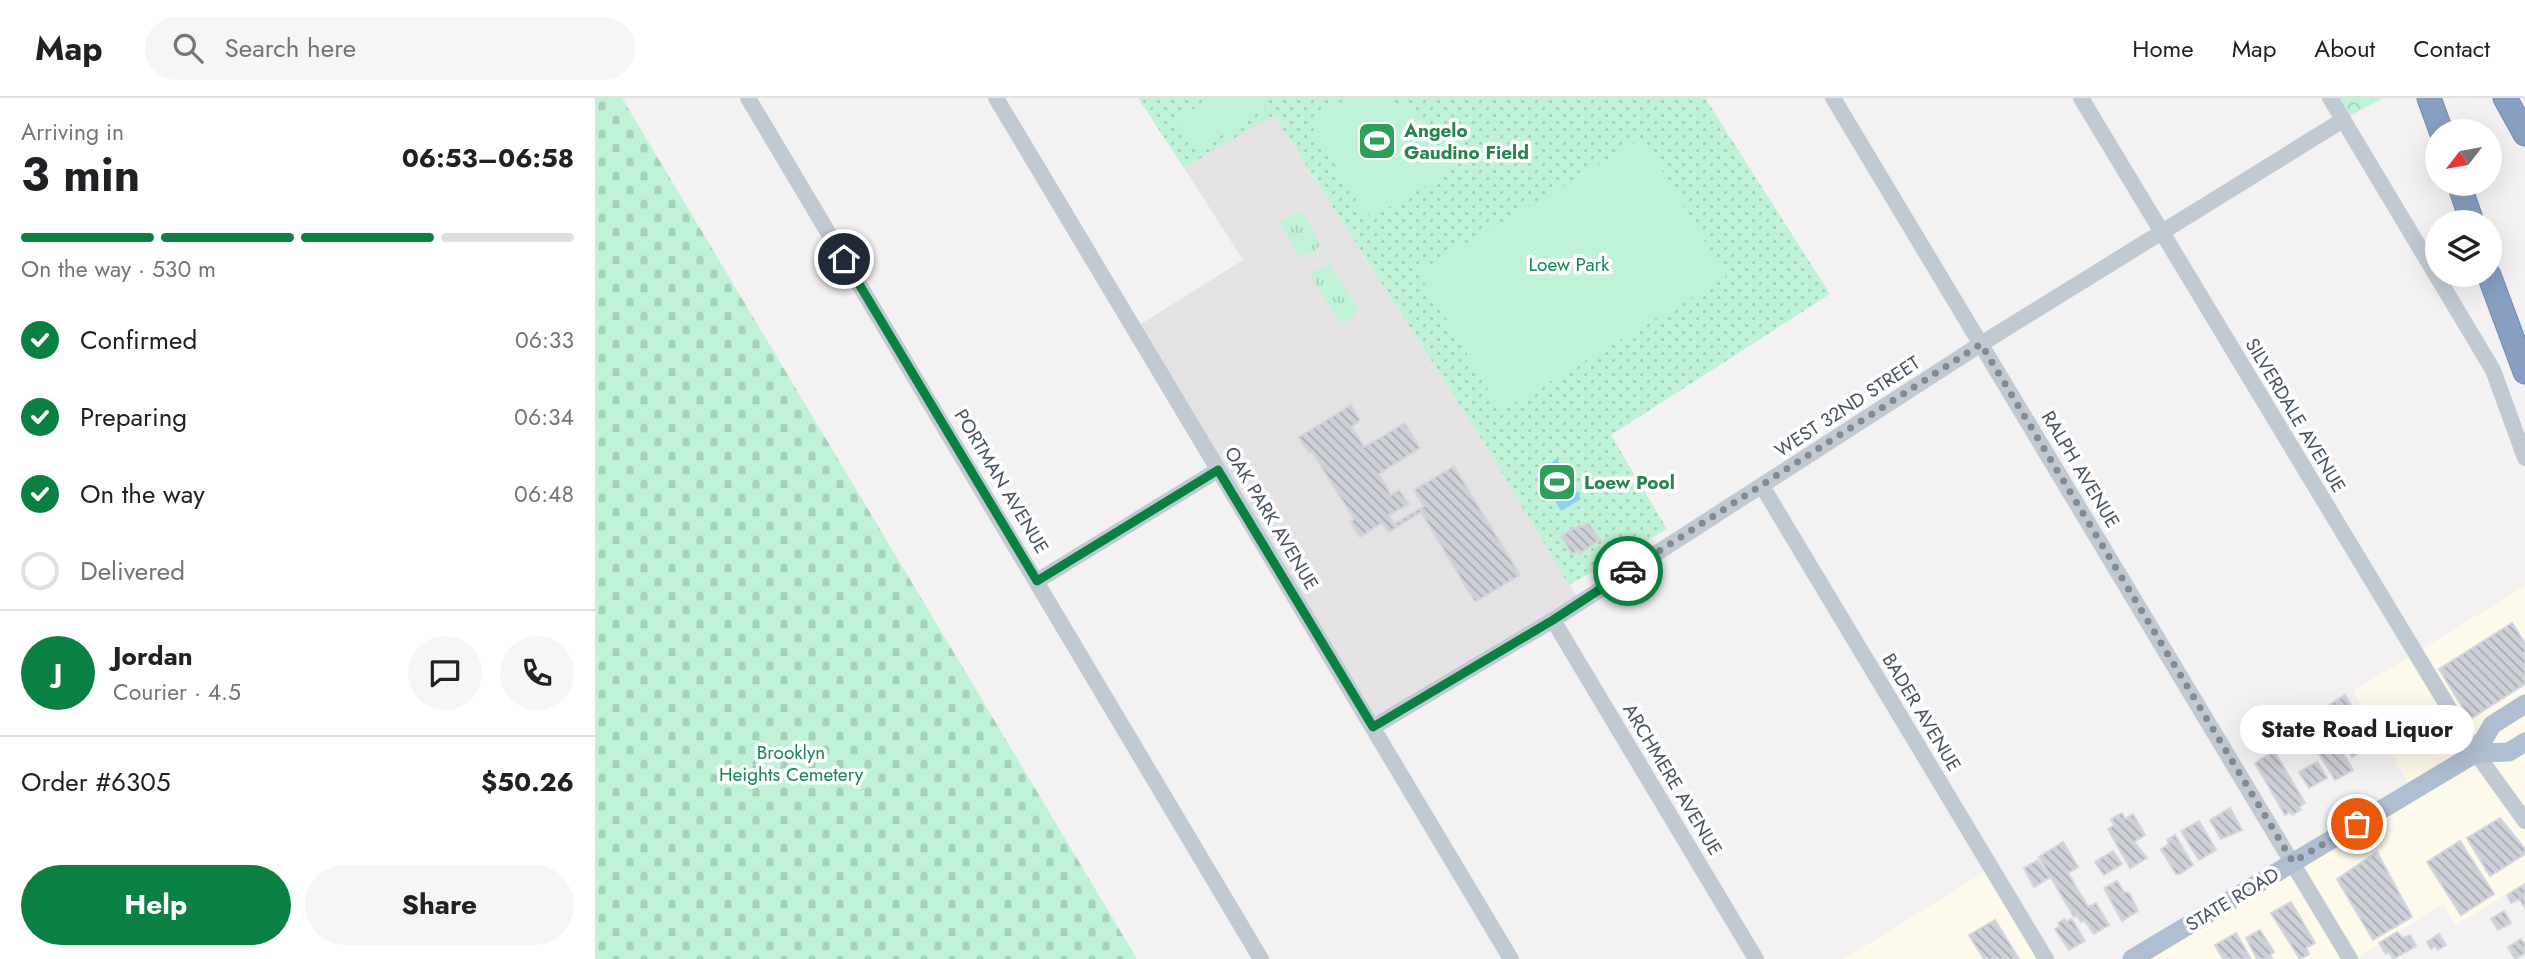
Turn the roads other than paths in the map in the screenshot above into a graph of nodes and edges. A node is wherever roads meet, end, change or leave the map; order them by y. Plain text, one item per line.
1 (748, 98) edge
2 (996, 98) edge
3 (1833, 98) edge
4 (2081, 98) edge
5 (2330, 98) edge
6 (2430, 98) edge
7 (2505, 98) edge
8 (2437, 119) edge
9 (2343, 120) junction
10 (2525, 134) edge
11 (2162, 233) junction
12 (2493, 287) edge
13 (1981, 344) junction
14 (2525, 372) edge
15 (2525, 458) edge
16 (1218, 470) junction
17 (1762, 486) junction
18 (1037, 581) junction
19 (1553, 620) junction
20 (2525, 704) edge
21 (1373, 727) junction
22 (2525, 742) edge
23 (2476, 753) junction
24 (2525, 821) edge
25 (2293, 862) junction
26 (1261, 959) edge
27 (1511, 959) edge
28 (1756, 959) edge
29 (2046, 959) edge
30 (2132, 959) edge
31 (2350, 959) edge

1 - 18 street, PORTMAN AVENUE
2 - 16 street, OAK PARK AVENUE
3 - 13 street, RALPH AVENUE
4 - 11 street, SILVERDALE AVENUE
5 - 9 street
6 - 8 highway
7 - 10 highway
9 - 11 street, WEST 32ND STREET
9 - 15 street
11 - 13 street, WEST 32ND STREET
11 - 23 street, SILVERDALE AVENUE
12 - 14 highway
13 - 17 street, WEST 32ND STREET
13 - 25 street, RALPH AVENUE
16 - 18 street
16 - 21 street, OAK PARK AVENUE
17 - 19 street, WEST 32ND STREET
17 - 29 street, BADER AVENUE
18 - 26 street, PORTMAN AVENUE
19 - 21 street, WEST 32ND STREET
19 - 28 street, ARCHMERE AVENUE
20 - 23 main road, STATE ROAD
21 - 27 street, OAK PARK AVENUE
22 - 23 main road, STATE ROAD
23 - 24 street, SILVERDALE AVENUE
23 - 25 main road, STATE ROAD
25 - 30 main road, STATE ROAD
25 - 31 street, RALPH AVENUE

